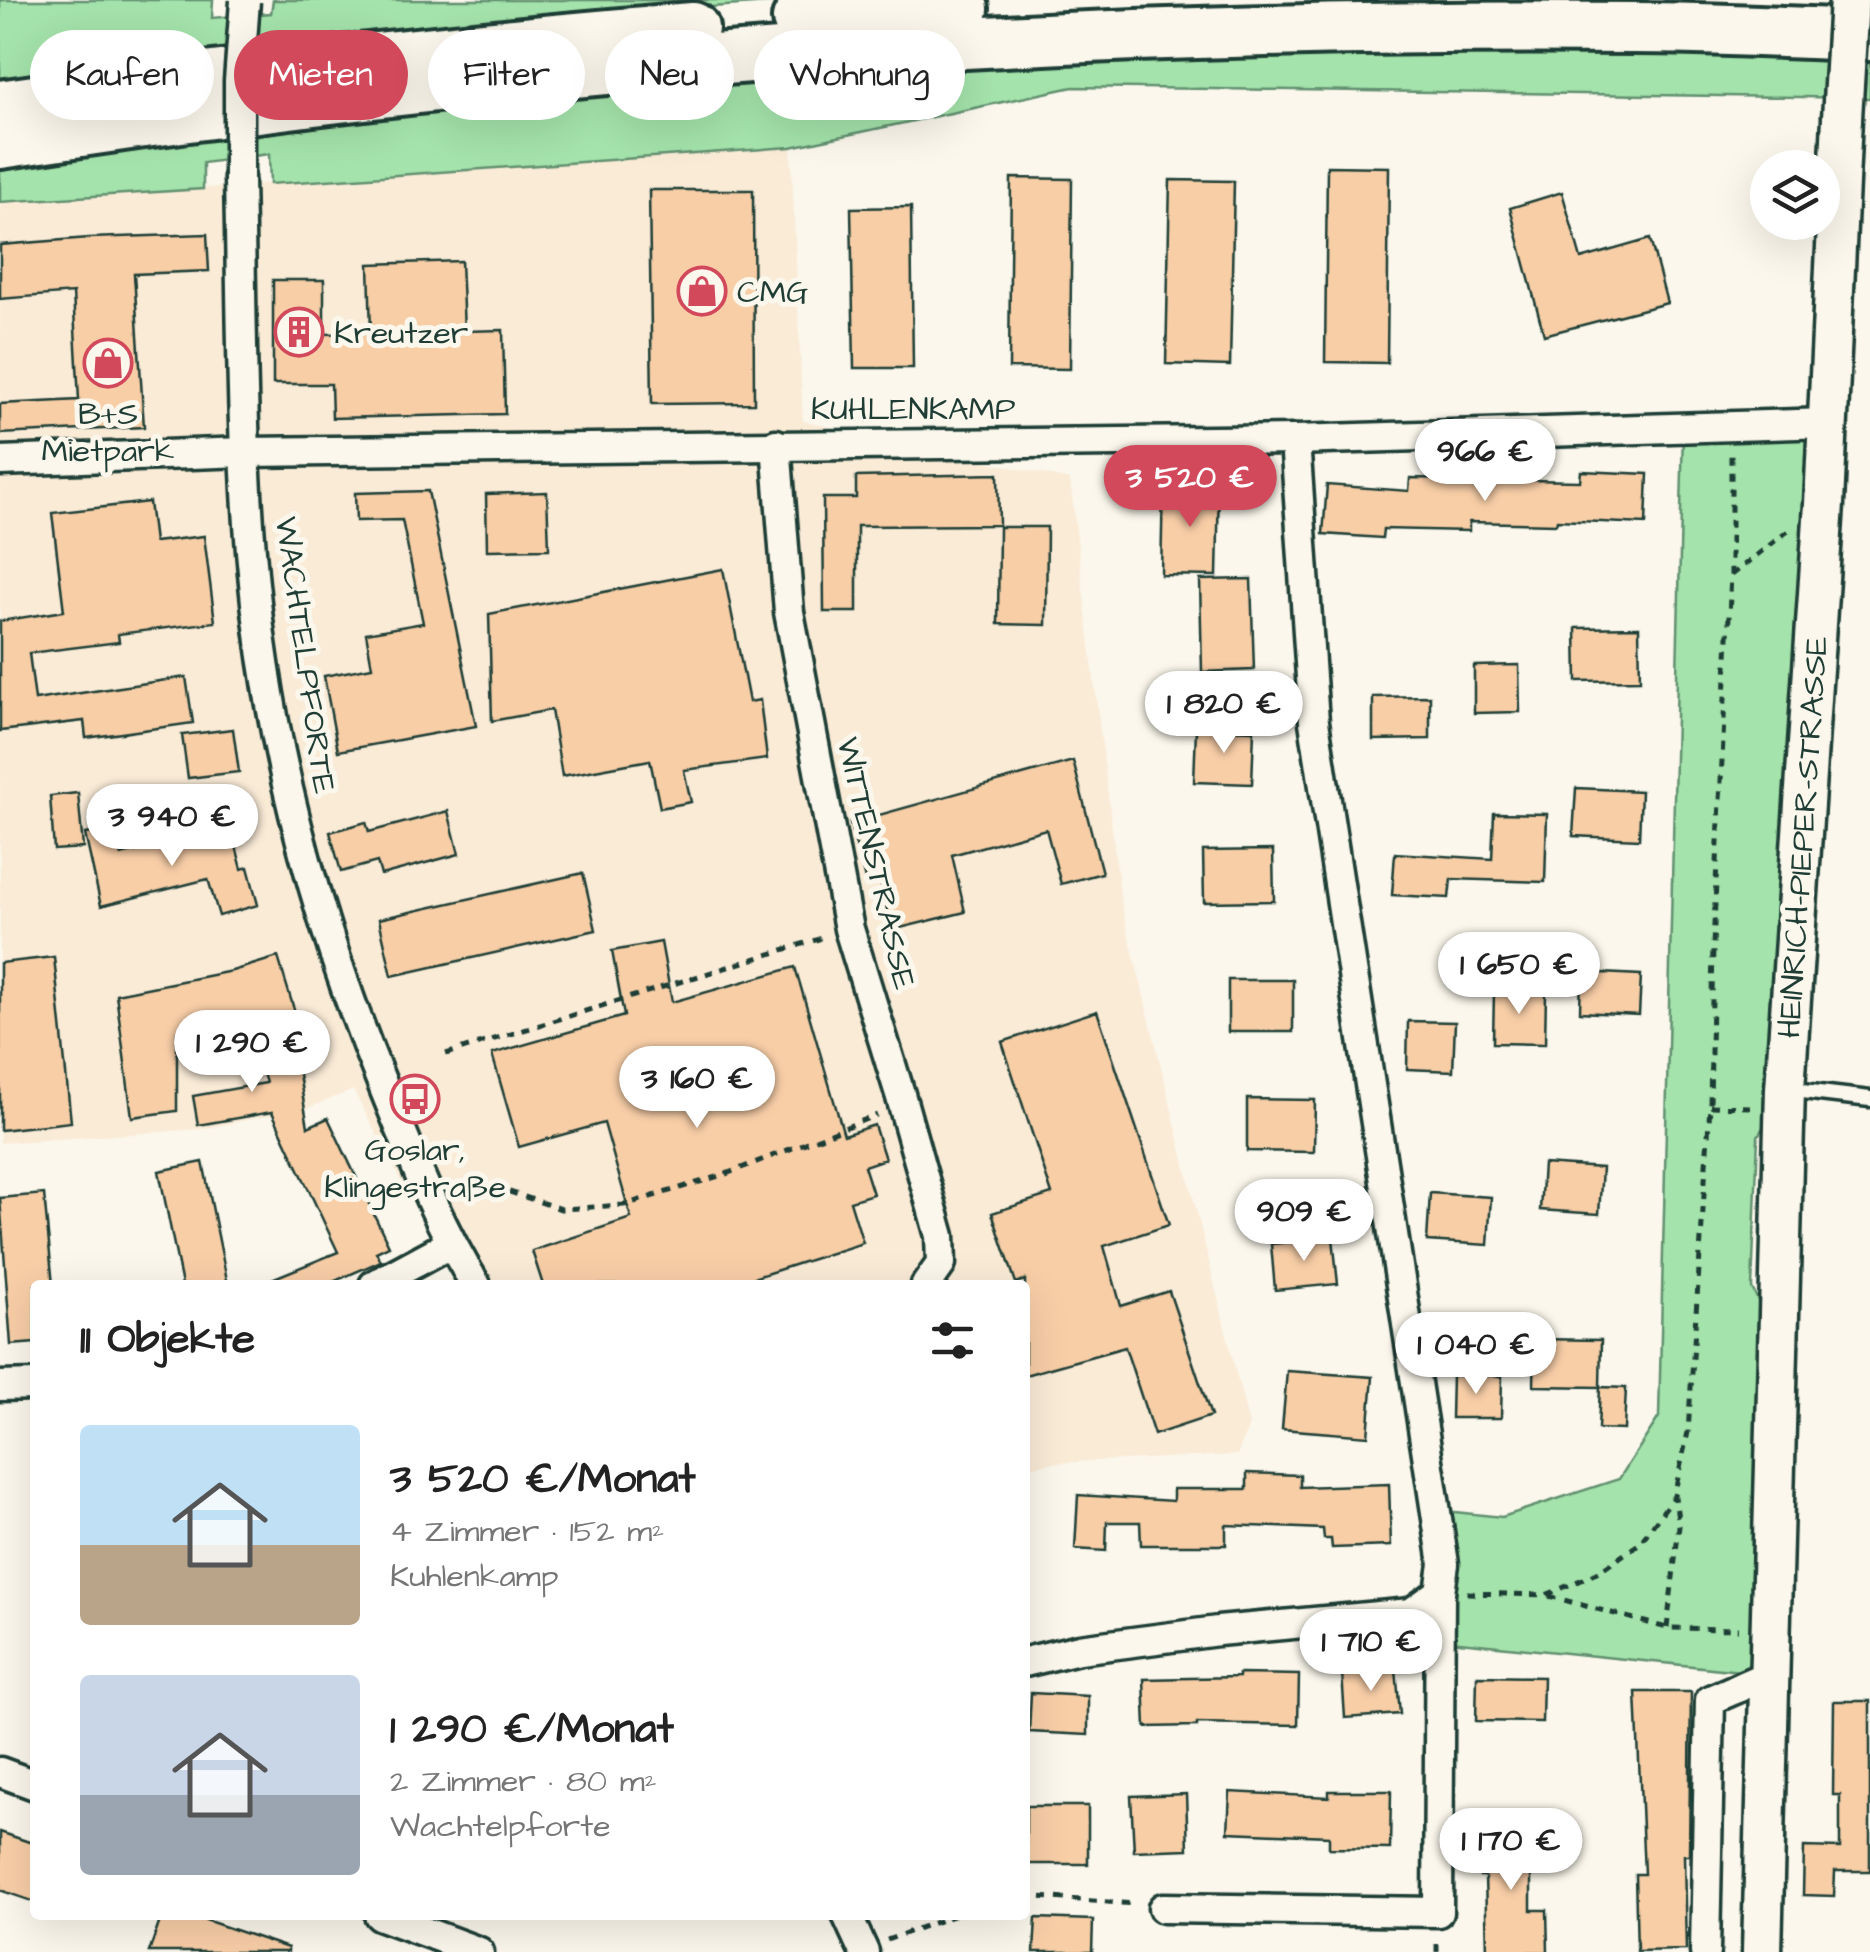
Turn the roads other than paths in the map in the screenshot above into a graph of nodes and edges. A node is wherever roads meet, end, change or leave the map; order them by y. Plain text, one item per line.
1 (1182, 0) edge
2 (1849, 0) edge
3 (245, 1) edge
4 (1870, 36) edge
5 (0, 106) edge
6 (0, 143) edge
7 (1827, 423) junction
8 (1295, 440) junction
9 (776, 444) junction
10 (245, 452) junction
11 (0, 461) edge
12 (1785, 1098) junction
13 (1870, 1099) edge
14 (450, 1244) junction
15 (383, 1280) edge
16 (473, 1280) edge
17 (930, 1280) edge
18 (30, 1385) edge
19 (0, 1386) edge
20 (1440, 1592) junction
21 (1030, 1661) edge
22 (1770, 1674) junction
23 (0, 1772) edge
24 (30, 1784) edge
25 (1162, 1908) road end
26 (393, 1920) edge
27 (849, 1920) edge
28 (861, 1951) edge
29 (479, 1952) edge
30 (1705, 1952) edge
31 (1762, 1952) edge

1 - 5 highway
2 - 7 street, HEINRICH-PIEPER-STRASSE, bridge
3 - 10 street, WACHTELPFORTE, bridge
4 - 6 highway
7 - 8 street, KUHLENKAMP
7 - 12 street, HEINRICH-PIEPER-STRASSE
8 - 9 street, KUHLENKAMP
8 - 20 street
9 - 10 street, KUHLENKAMP
9 - 17 street, WITTENSTRASSE
10 - 11 street, KUHLENKAMP
10 - 14 street, WACHTELPFORTE
12 - 13 lane
12 - 22 street, HEINRICH-PIEPER-STRASSE
14 - 15 street
14 - 16 street, WACHTELPFORTE
18 - 19 street
20 - 21 street
20 - 25 street
22 - 30 street
22 - 31 street, HEINRICH-PIEPER-STRASSE
23 - 24 street
26 - 29 street
27 - 28 street

